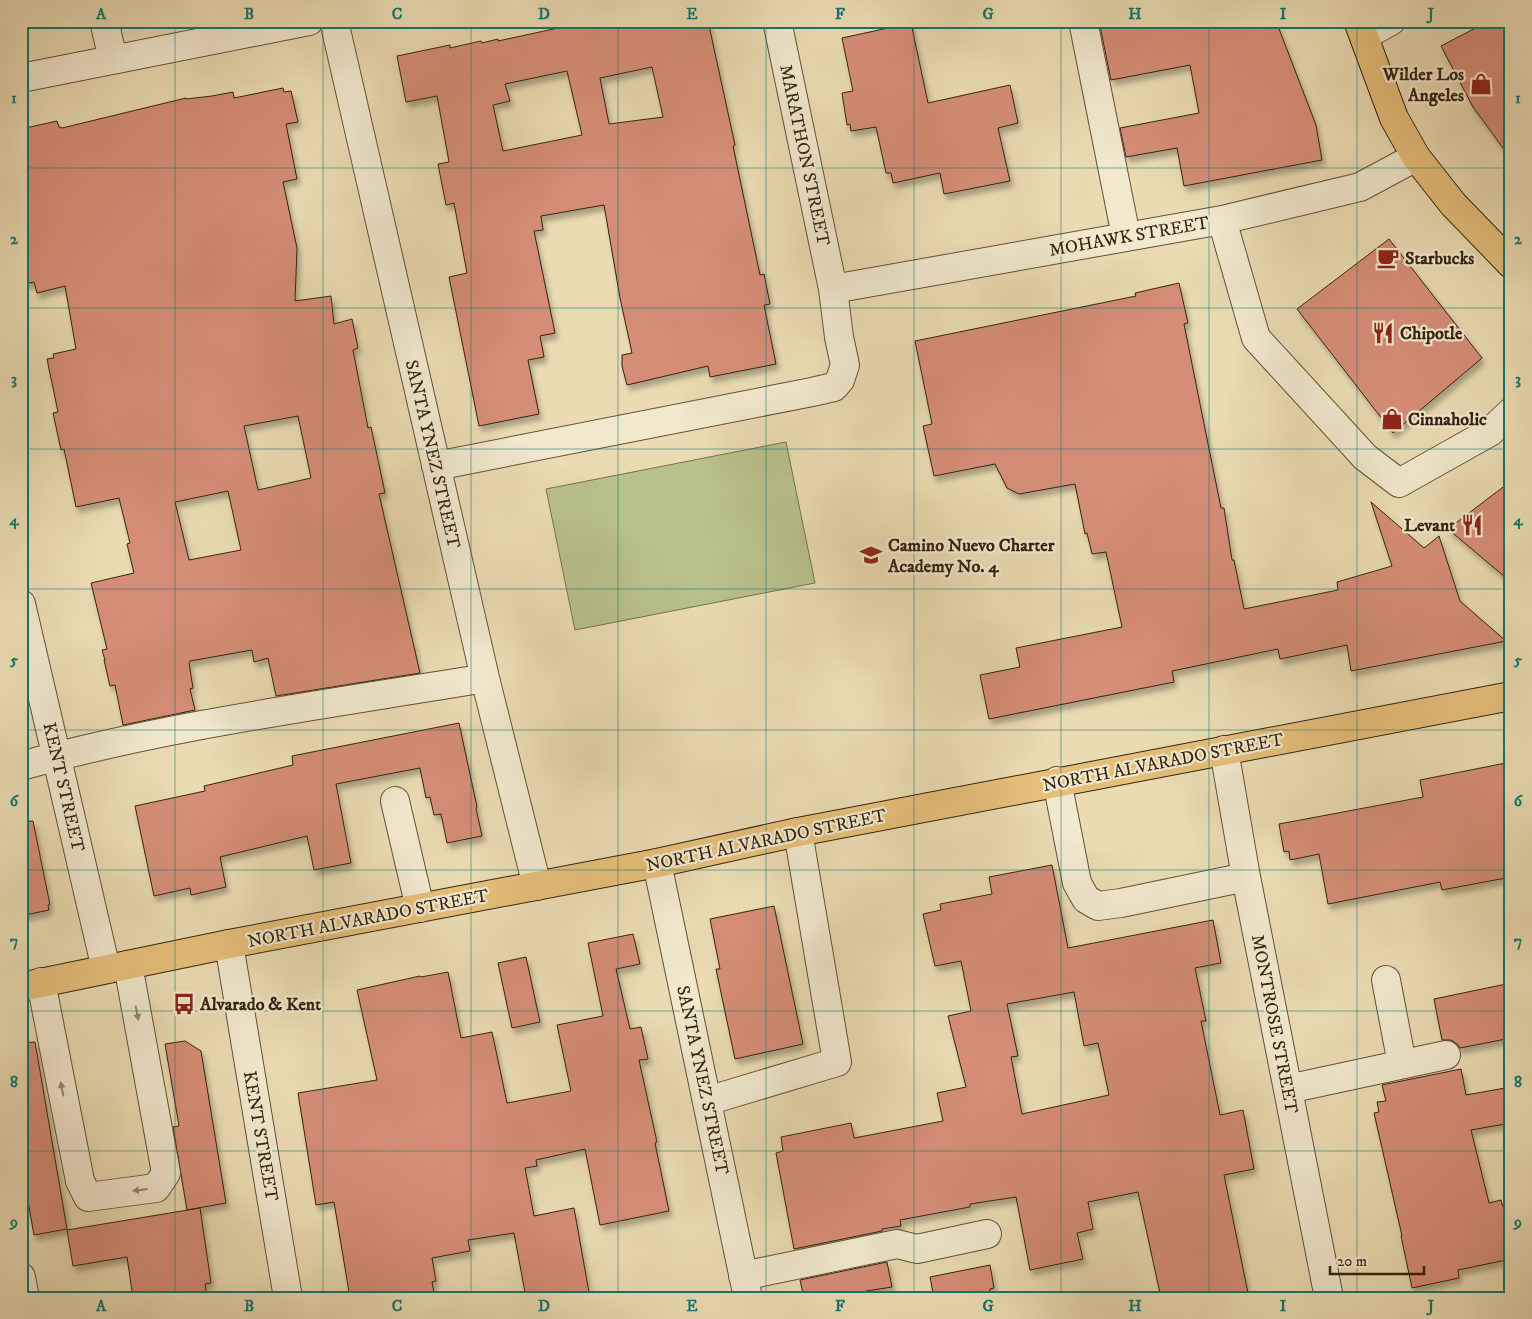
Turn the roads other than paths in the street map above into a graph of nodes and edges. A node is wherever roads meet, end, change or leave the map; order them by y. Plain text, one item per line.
1 (104, 21) edge
2 (309, 21) edge
3 (334, 21) edge
4 (777, 21) edge
5 (1083, 21) edge
6 (1391, 21) edge
7 (1361, 29) edge
8 (113, 59) junction
9 (21, 78) edge
10 (1416, 157) junction
11 (1222, 220) junction
12 (1126, 236) junction
13 (1511, 264) edge
14 (833, 289) junction
15 (1511, 412) edge
16 (436, 466) junction
17 (21, 604) edge
18 (485, 678) junction
19 (1511, 696) edge
20 (1224, 750) junction
21 (56, 757) junction
22 (21, 766) edge
23 (1057, 782) junction
24 (395, 801) dead end
25 (798, 832) junction
26 (657, 863) junction
27 (1246, 877) junction
28 (536, 886) junction
29 (420, 908) junction
30 (229, 944) junction
31 (117, 967) junction
32 (1386, 980) dead end
33 (31, 984) edge
34 (1446, 1054) dead end
35 (1402, 1064) junction
36 (1288, 1089) junction
37 (707, 1101) junction
38 (987, 1234) dead end
39 (21, 1277) edge
40 (746, 1287) edge
41 (25, 1298) edge
42 (288, 1298) edge
43 (1329, 1298) edge

1 - 8 street
2 - 8 street
3 - 16 street, SANTA YNEZ STREET
4 - 14 street, MARATHON STREET
5 - 12 street
6 - 7 street
7 - 10 main road
8 - 9 street
10 - 11 street, MOHAWK STREET
10 - 13 main road
11 - 12 street, MOHAWK STREET
11 - 15 street
12 - 14 street, MOHAWK STREET
14 - 16 street, MARATHON STREET
16 - 18 street, SANTA YNEZ STREET
17 - 21 street, KENT STREET
18 - 21 street
18 - 28 street, SANTA YNEZ STREET
19 - 20 main road, NORTH ALVARADO STREET
20 - 23 main road, NORTH ALVARADO STREET
20 - 27 street, MONTROSE STREET
21 - 22 street
21 - 31 street, KENT STREET
23 - 25 main road, NORTH ALVARADO STREET
23 - 27 street
24 - 29 street
25 - 26 main road, NORTH ALVARADO STREET
25 - 37 street
26 - 28 main road, NORTH ALVARADO STREET
26 - 37 street, SANTA YNEZ STREET
27 - 36 street, MONTROSE STREET
28 - 29 main road, NORTH ALVARADO STREET
29 - 30 main road, NORTH ALVARADO STREET
30 - 31 main road, NORTH ALVARADO STREET
30 - 42 street, KENT STREET
31 - 33 main road, NORTH ALVARADO STREET
31 -> 33 street, KENT STREET
32 - 35 street
34 - 35 street
35 - 36 street
36 - 43 street, MONTROSE STREET
37 - 40 street, SANTA YNEZ STREET
38 - 40 street
39 - 41 street

